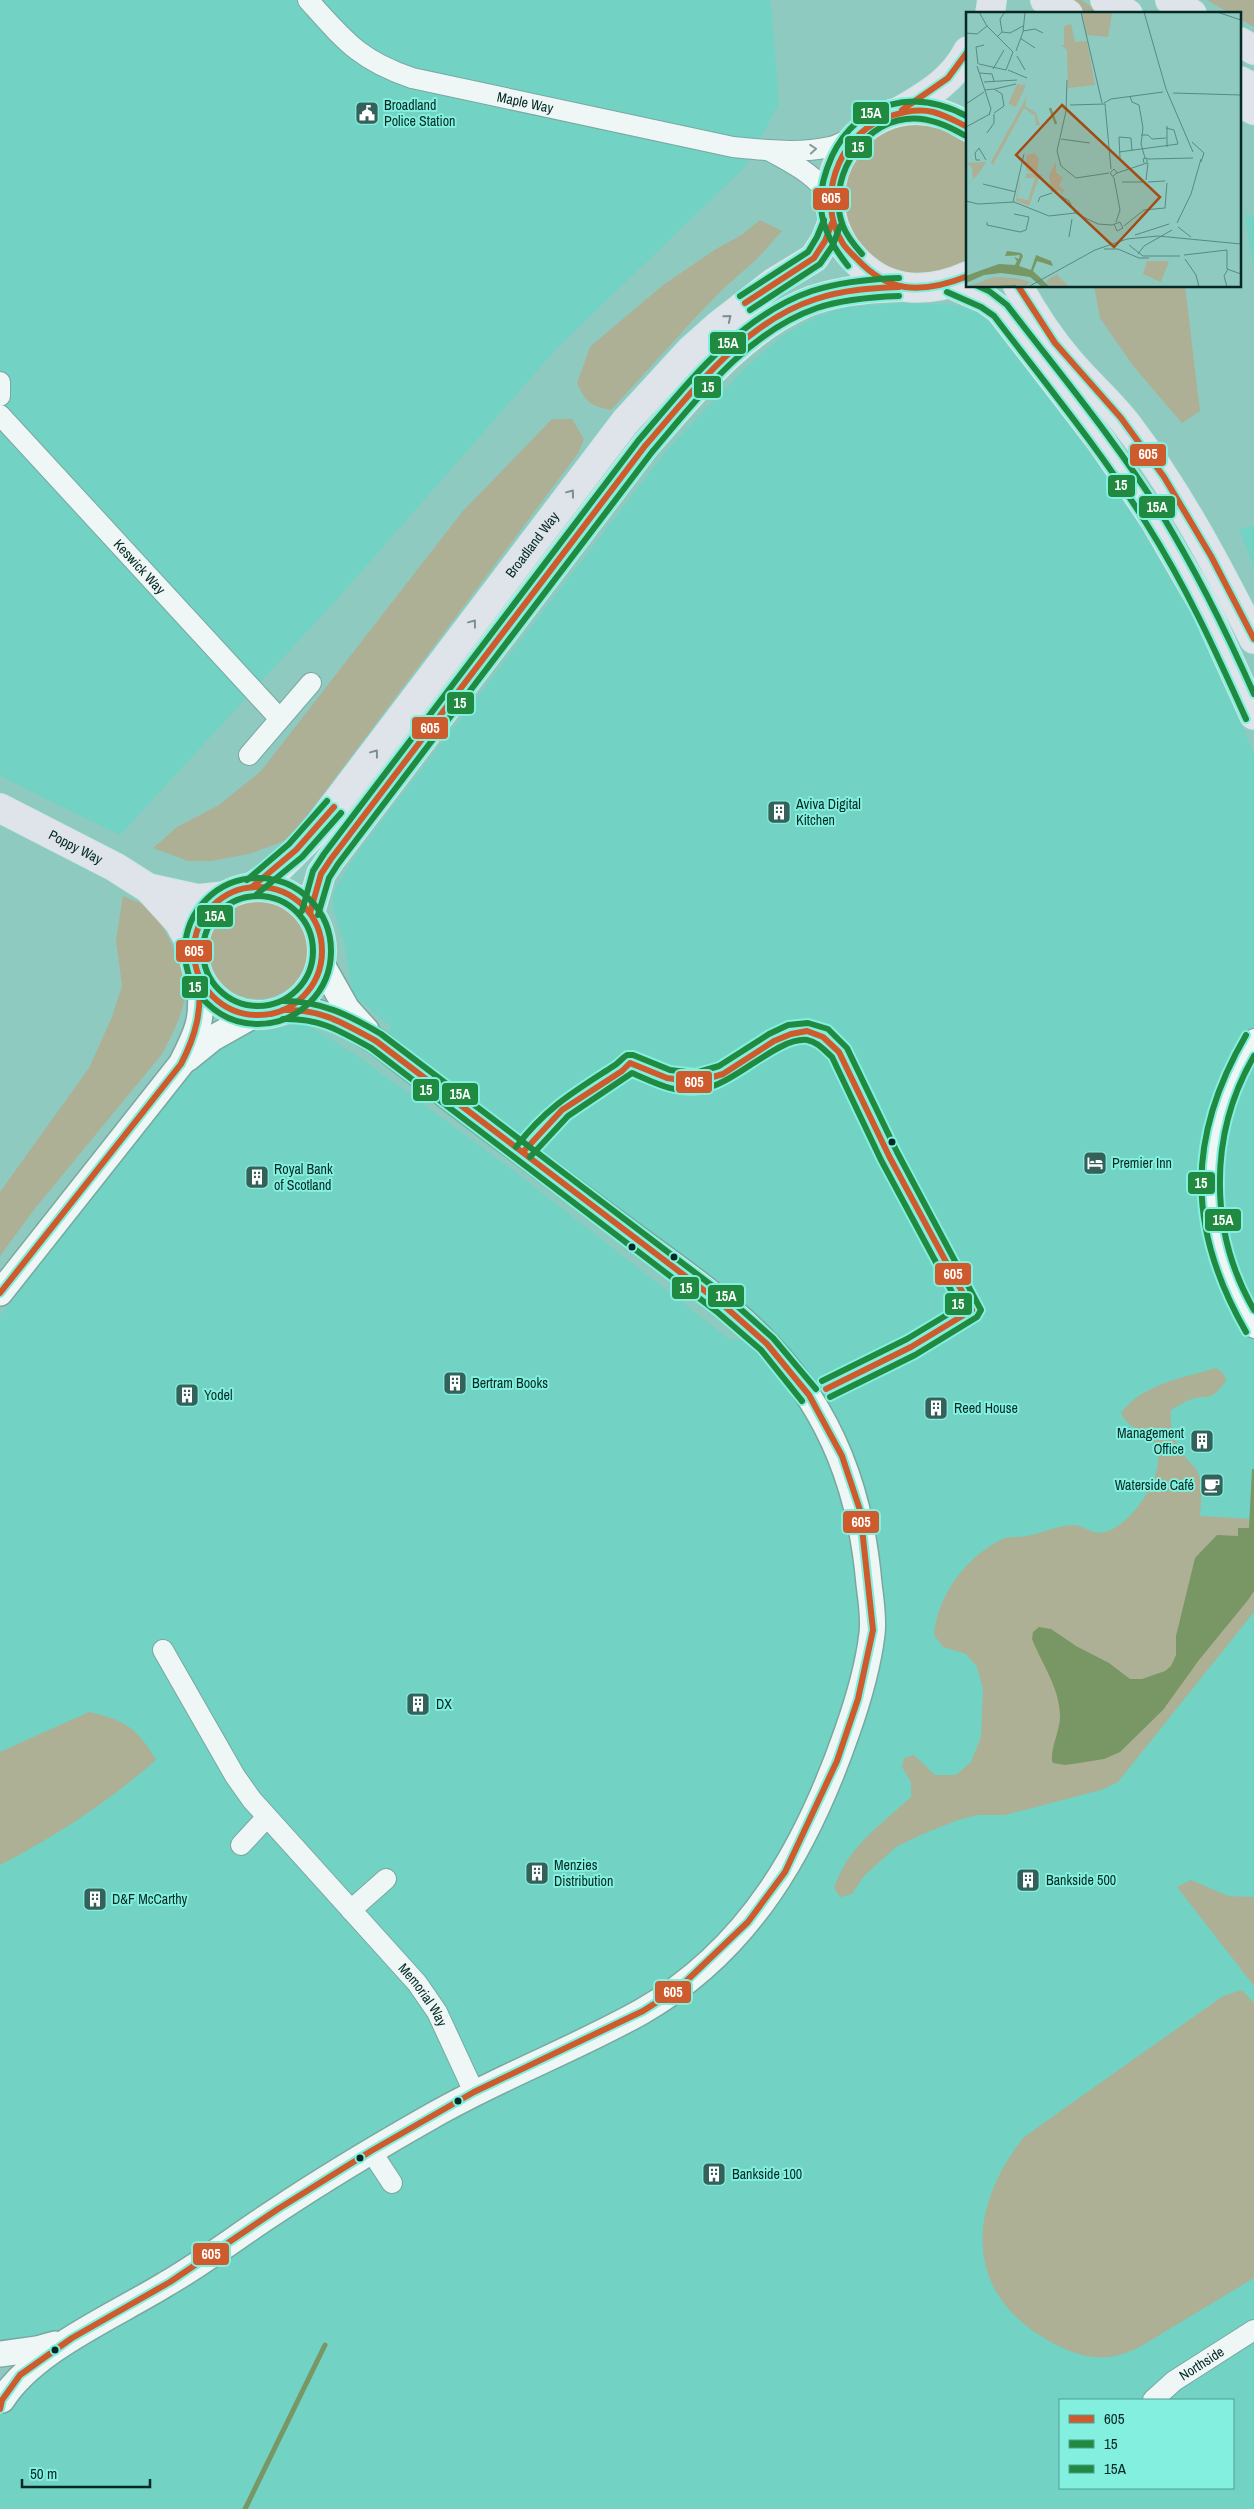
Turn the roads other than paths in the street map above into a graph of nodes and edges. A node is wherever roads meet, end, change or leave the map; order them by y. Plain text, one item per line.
1 (308, 0) edge
2 (1045, 0) edge
3 (1105, 0) edge
4 (1170, 0) edge
5 (1065, 12) edge
6 (1125, 12) edge
7 (1189, 12) edge
8 (1242, 43) edge
9 (1254, 50) edge
10 (966, 54) edge
11 (1242, 82) edge
12 (1254, 88) edge
13 (1242, 104) edge
14 (902, 110) junction
15 (1254, 110) edge
16 (966, 126) edge
17 (855, 136) junction
18 (768, 150) junction
19 (831, 210) junction
20 (959, 280) edge
21 (899, 287) junction
22 (970, 288) edge
23 (1019, 288) edge
24 (1037, 288) edge
25 (0, 382) edge
26 (0, 396) edge
27 (0, 415) edge
28 (1127, 425) junction
29 (1254, 639) edge
30 (310, 682) dead end
31 (1254, 715) edge
32 (279, 718) junction
33 (249, 755) dead end
34 (0, 808) edge
35 (252, 887) junction
36 (148, 888) junction
37 (226, 896) junction
38 (310, 913) junction
39 (194, 949) junction
40 (321, 963) junction
41 (199, 978) junction
42 (283, 1010) junction
43 (254, 1015) junction
44 (1254, 1039) edge
45 (376, 1041) junction
46 (181, 1064) junction
47 (0, 1293) edge
48 (1254, 1328) edge
49 (163, 1650) dead end
50 (266, 1818) junction
51 (241, 1845) dead end
52 (386, 1879) dead end
53 (351, 1910) junction
54 (474, 2092) junction
55 (371, 2151) junction
56 (392, 2183) dead end
57 (1254, 2330) edge
58 (72, 2338) junction
59 (0, 2354) edge
60 (1, 2398) edge
61 (1154, 2399) edge

1 - 18 street, Maple Way
2 - 5 highway
3 - 6 highway
4 - 7 highway
8 - 9 highway
10 - 14 highway
11 - 12 highway
13 - 15 highway
14 - 16 highway
14 - 17 highway
18 -> 17 street, Maple Way
17 - 19 highway, Broadland Way
18 - 19 street, Maple Way
19 - 21 highway
35 -> 19 highway, Broadland Way
20 - 21 highway
21 - 38 highway
22 - 31 highway
23 - 28 highway
24 - 28 highway
25 - 26 street
27 - 32 street, Keswick Way
28 - 29 highway
30 - 32 street
32 - 33 street
34 - 36 highway, Poppy Way
35 - 37 highway
35 - 38 highway
36 - 37 highway, Poppy Way
36 - 39 highway, Poppy Way
37 - 39 highway
38 - 40 highway
39 - 41 highway
40 - 42 highway
40 - 45 street
41 - 43 highway
41 - 46 street
42 - 43 highway
42 - 45 street
43 - 46 street
44 - 48 street
45 - 54 street
46 - 47 street
49 - 50 street, Memorial Way
50 - 51 street
50 - 53 street, Memorial Way
52 - 53 street
53 - 54 street, Memorial Way
54 - 55 street
55 - 56 street
55 - 58 street
57 - 61 street, Northside
58 - 59 street
58 - 60 street

